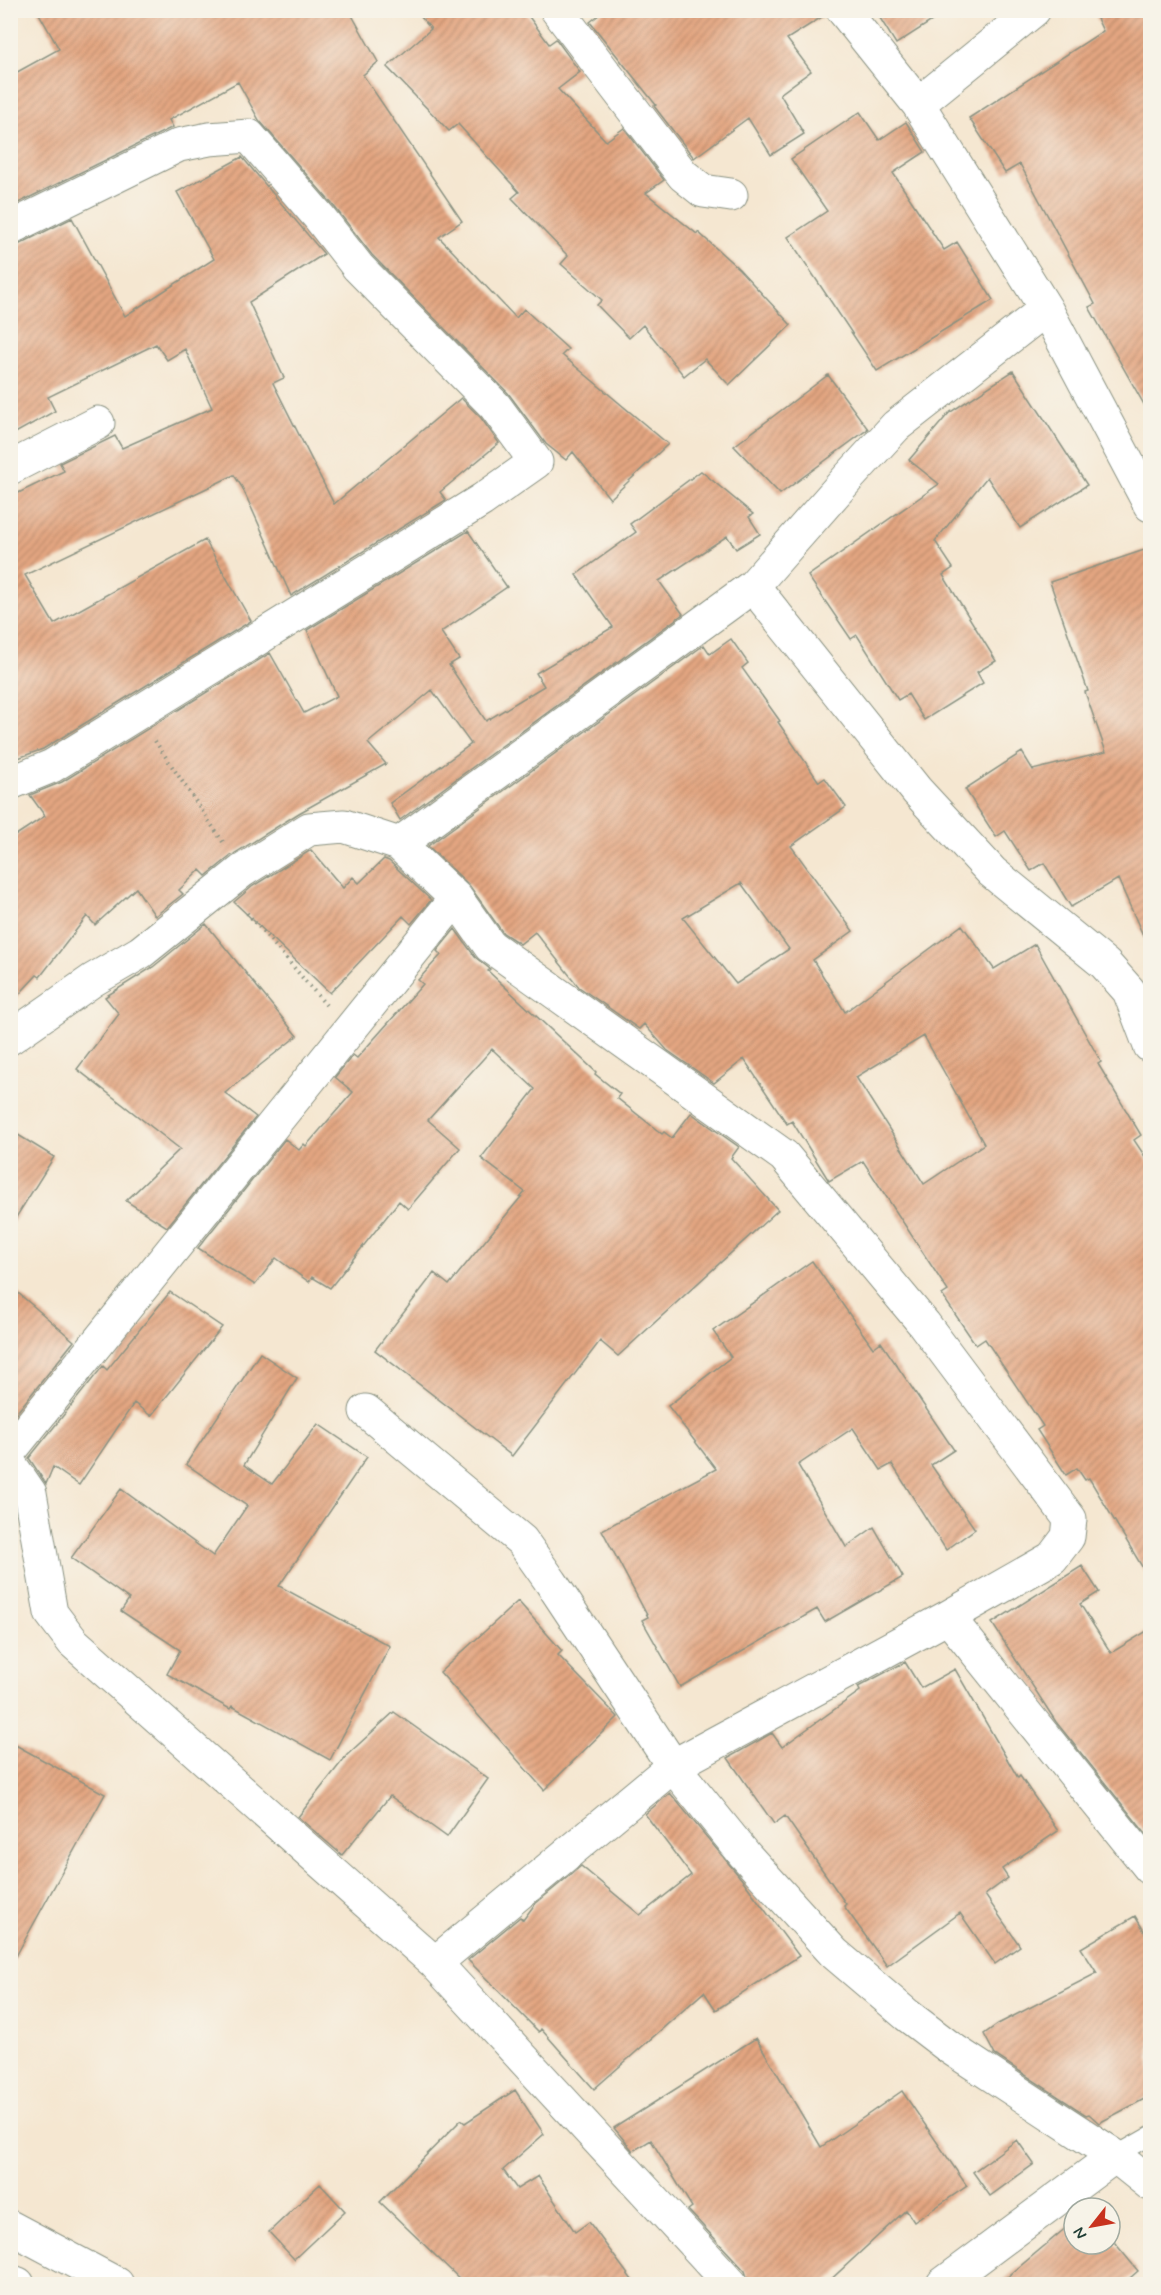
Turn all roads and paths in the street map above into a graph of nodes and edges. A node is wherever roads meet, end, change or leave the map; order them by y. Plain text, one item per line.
1 (557, 10) edge
2 (843, 10) edge
3 (1034, 10) edge
4 (918, 104) junction
5 (731, 195) dead end
6 (10, 228) edge
7 (1046, 309) junction
8 (98, 423) dead end
9 (10, 468) edge
10 (1150, 505) edge
11 (753, 586) junction
12 (10, 780) edge
13 (399, 844) junction
14 (456, 898) junction
15 (1140, 985) edge
16 (10, 1038) edge
17 (1150, 1046) edge
18 (366, 1411) dead end
19 (10, 1451) edge
20 (10, 1464) edge
21 (948, 1617) junction
22 (673, 1766) junction
23 (1150, 1868) edge
24 (435, 1963) junction
25 (1150, 2136) edge
26 (1115, 2156) junction
27 (1150, 2184) edge
28 (10, 2228) edge
29 (10, 2281) edge
30 (18, 2284) edge
31 (117, 2284) edge
32 (731, 2284) edge
33 (944, 2284) edge

1 - 5 street
2 - 4 street
3 - 4 street
4 - 7 street
6 - 12 street
7 - 10 street
7 - 11 street
8 - 9 street
11 - 13 street
11 - 15 street
13 - 14 street
13 - 16 street
14 - 19 street
14 - 21 street
15 - 17 street
18 - 22 street
20 - 24 street
21 - 22 street
21 - 23 street
22 - 24 street
22 - 26 street
24 - 32 street
25 - 26 lane
26 - 27 street
26 - 33 street
28 - 31 street
29 - 30 street

